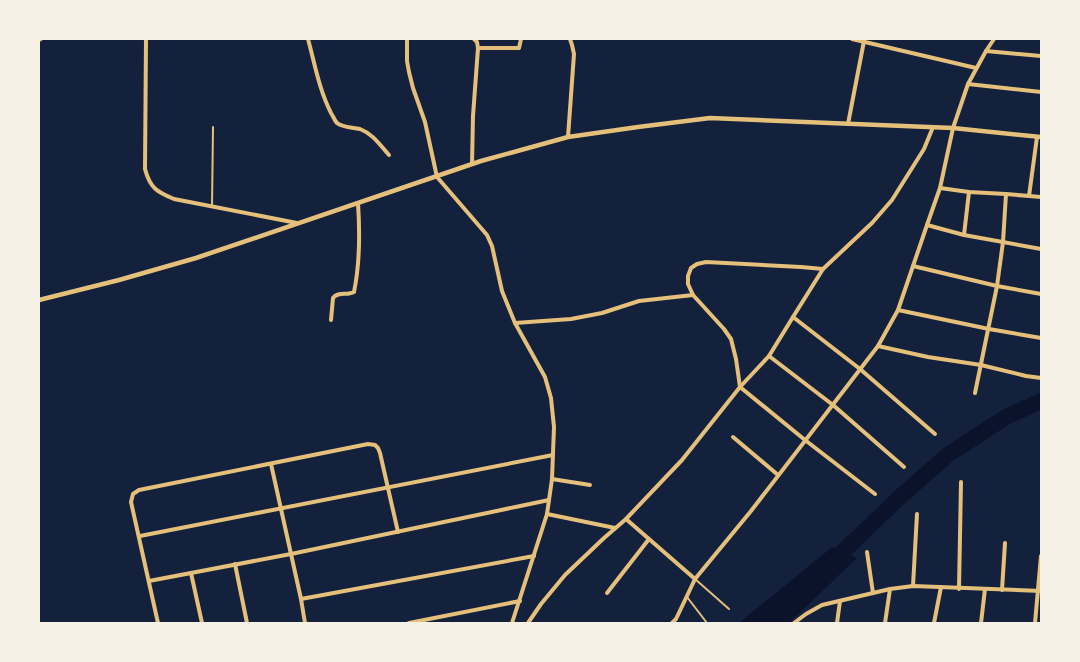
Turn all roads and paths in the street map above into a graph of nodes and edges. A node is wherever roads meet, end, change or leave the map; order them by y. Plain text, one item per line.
1 (146, 39) edge
2 (308, 39) edge
3 (407, 39) edge
4 (474, 39) edge
5 (521, 39) edge
6 (570, 39) edge
7 (852, 39) edge
8 (879, 39) edge
9 (994, 39) edge
10 (864, 41) junction
11 (878, 44) junction
12 (478, 48) junction
13 (986, 51) junction
14 (1041, 56) edge
15 (976, 68) junction
16 (968, 84) junction
17 (1041, 92) edge
18 (848, 124) junction
19 (213, 127) dead end
20 (933, 127) junction
21 (953, 128) junction
22 (568, 137) junction
23 (1039, 137) edge
24 (389, 155) dead end
25 (472, 164) junction
26 (437, 177) junction
27 (940, 188) junction
28 (969, 192) junction
29 (1006, 194) junction
30 (1029, 196) junction
31 (1041, 197) edge
32 (358, 203) junction
33 (212, 207) junction
34 (297, 223) junction
35 (927, 225) junction
36 (964, 235) junction
37 (1003, 242) junction
38 (1041, 249) edge
39 (913, 266) junction
40 (823, 269) junction
41 (997, 286) junction
42 (1041, 294) edge
43 (693, 295) junction
44 (39, 300) edge
45 (898, 310) junction
46 (793, 317) junction
47 (331, 320) dead end
48 (515, 323) junction
49 (989, 329) junction
50 (1041, 338) edge
51 (878, 346) junction
52 (769, 356) junction
53 (981, 365) junction
54 (860, 369) junction
55 (1041, 378) edge
56 (740, 387) junction
57 (975, 393) dead end
58 (834, 405) junction
59 (935, 434) dead end
60 (732, 437) dead end
61 (805, 440) junction
62 (553, 455) junction
63 (271, 464) junction
64 (904, 467) dead end
65 (778, 475) junction
66 (552, 480) junction
67 (962, 482) dead end
68 (590, 485) dead end
69 (388, 488) junction
70 (875, 494) dead end
71 (549, 500) junction
72 (281, 509) junction
73 (547, 514) junction
74 (917, 514) dead end
75 (626, 519) junction
76 (615, 528) junction
77 (398, 532) junction
78 (140, 536) junction
79 (649, 539) junction
80 (1005, 543) dead end
81 (867, 552) dead end
82 (291, 554) junction
83 (534, 556) junction
84 (1041, 556) edge
85 (235, 564) junction
86 (192, 573) junction
87 (695, 579) junction
88 (149, 581) junction
89 (913, 586) junction
90 (941, 587) junction
91 (890, 589) junction
92 (959, 589) junction
93 (985, 589) junction
94 (1002, 590) junction
95 (1040, 591) edge
96 (873, 592) junction
97 (607, 593) dead end
98 (687, 596) junction
99 (301, 599) junction
100 (520, 601) junction
101 (840, 601) junction
102 (728, 609) dead end
103 (512, 622) edge
104 (158, 623) edge
105 (202, 623) edge
106 (247, 623) edge
107 (305, 623) edge
108 (409, 623) edge
109 (518, 623) edge
110 (528, 623) edge
111 (672, 623) edge
112 (707, 623) edge
113 (794, 623) edge
114 (837, 623) edge
115 (885, 623) edge
116 (934, 623) edge
117 (981, 623) edge
118 (1035, 623) edge

1 - 33 street
2 - 24 street
3 - 26 street
4 - 12 street
5 - 12 street
6 - 22 street
7 - 10 street
8 - 11 street
9 - 13 street
10 - 11 street
10 - 18 street
11 - 15 street
12 - 25 street
13 - 14 street
13 - 15 street
15 - 16 street
16 - 17 street
16 - 21 street
18 - 20 street
18 - 22 street
19 - 33 lane
20 - 21 street
20 - 40 street
21 - 23 street
21 - 27 street
22 - 25 street
23 - 30 street
25 - 26 street
26 - 32 street
26 - 48 street
27 - 28 street
27 - 35 street
28 - 29 street
28 - 36 street
29 - 30 street
29 - 37 street
30 - 31 street
32 - 34 street
32 - 47 street
33 - 34 street
34 - 44 street
35 - 36 street
35 - 39 street
36 - 37 street
37 - 38 street
37 - 41 street
39 - 41 street
39 - 45 street
40 - 43 street
40 - 46 street
41 - 42 street
41 - 49 street
43 - 48 street
43 - 56 street
45 - 49 street
45 - 51 street
46 - 52 street
46 - 54 street
48 - 62 street
49 - 50 street
49 - 53 street
51 - 53 street
51 - 54 street
52 - 56 street
52 - 58 street
53 - 55 street
53 - 57 street
54 - 58 street
54 - 59 street
56 - 61 street
56 - 75 street
58 - 61 street
58 - 64 street
60 - 65 street
61 - 65 street
61 - 70 street
62 - 66 street
62 - 69 street
63 - 69 street
63 - 72 street
63 - 78 street
65 - 87 street
66 - 68 street
66 - 71 street
67 - 92 street
69 - 72 street
69 - 77 street
71 - 73 street
71 - 77 street
72 - 78 street
72 - 82 street
73 - 76 street
73 - 83 street
74 - 89 street
75 - 76 street
75 - 79 street
76 - 110 street
77 - 82 street
78 - 88 street
79 - 87 street
79 - 97 street
80 - 94 street
81 - 96 street
82 - 85 street
82 - 99 street
83 - 99 street
83 - 100 street
84 - 95 street
85 - 86 street
85 - 106 street
86 - 88 street
86 - 105 street
87 - 98 street
87 - 102 lane
88 - 104 street
89 - 90 street
89 - 91 street
90 - 92 street
90 - 116 street
91 - 96 street
91 - 115 street
92 - 93 street
93 - 94 street
93 - 117 street
94 - 95 street
95 - 118 street
96 - 101 street
98 - 111 street
98 - 112 lane
99 - 107 street
100 - 103 street
100 - 108 street
101 - 113 street
101 - 114 street
103 - 109 street

